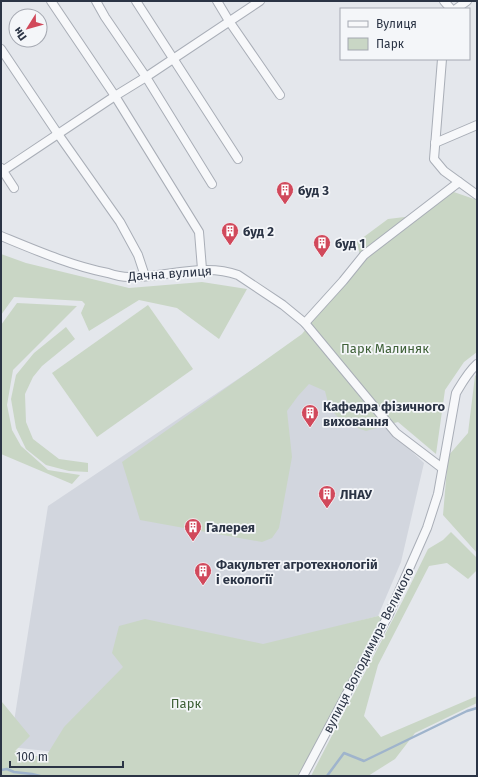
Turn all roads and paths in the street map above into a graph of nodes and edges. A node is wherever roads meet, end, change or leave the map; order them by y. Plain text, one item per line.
1 (51, 1) edge
2 (96, 1) edge
3 (136, 1) edge
4 (217, 1) edge
5 (260, 1) edge
6 (467, 1) edge
7 (457, 8) edge
8 (229, 21) junction
9 (1, 49) edge
10 (174, 58) junction
11 (442, 60) edge
12 (146, 77) junction
13 (280, 95) dead end
14 (115, 96) junction
15 (477, 125) edge
16 (58, 134) junction
17 (436, 143) junction
18 (238, 159) dead end
19 (2, 170) edge
20 (459, 182) junction
21 (212, 184) dead end
22 (14, 188) dead end
23 (477, 195) edge
24 (1, 236) edge
25 (202, 269) junction
26 (145, 276) junction
27 (305, 323) junction
28 (477, 364) edge
29 (442, 468) junction
30 (302, 776) edge

1 - 14 street
2 - 12 street
3 - 10 street
4 - 8 street
5 - 8 street
6 - 7 street
8 - 10 street
8 - 13 street
9 - 16 street
10 - 12 street
10 - 18 street
11 - 17 street
12 - 14 street
12 - 21 street
14 - 16 street
14 - 25 street
15 - 17 street
16 - 19 street
16 - 26 street
17 - 20 street
19 - 22 street
20 - 23 street
20 - 27 street
24 - 26 street, Дачна вулиця
25 - 26 street, Дачна вулиця
25 - 27 street, Дачна вулиця
27 - 29 street, Дачна вулиця
28 - 29 street, вулиця Володимира Великого
29 - 30 street, вулиця Володимира Великого

